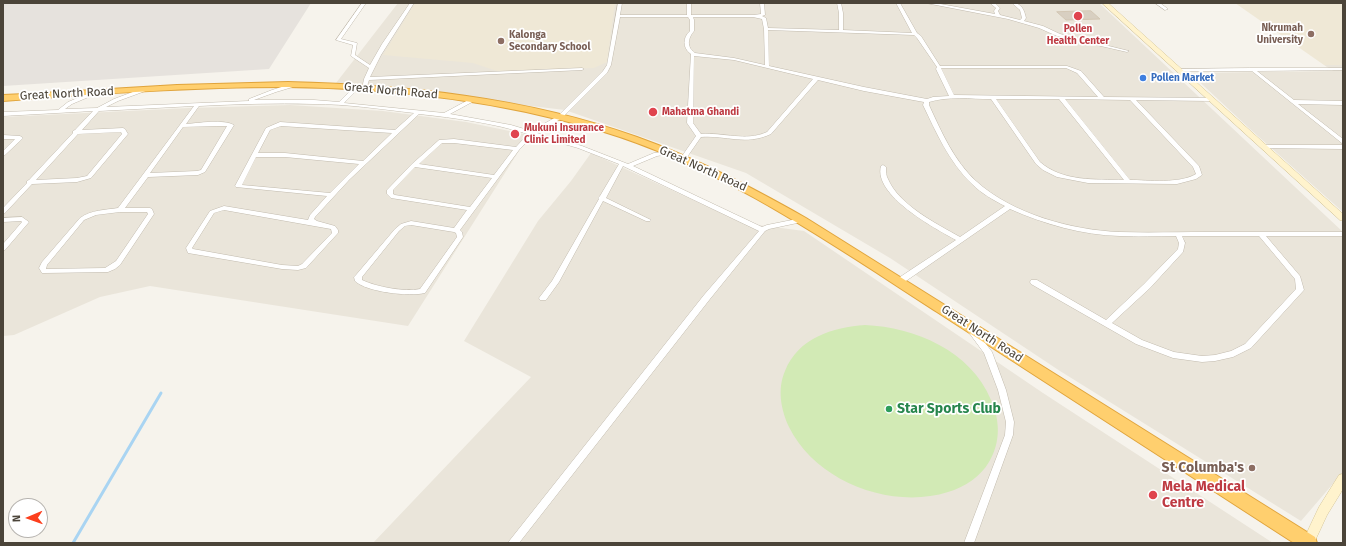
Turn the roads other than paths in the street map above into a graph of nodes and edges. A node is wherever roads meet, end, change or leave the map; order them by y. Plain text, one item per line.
1 (364, 3) edge
2 (412, 3) edge
3 (620, 3) edge
4 (688, 3) edge
5 (762, 3) edge
6 (839, 3) edge
7 (898, 3) edge
8 (928, 3) edge
9 (992, 3) edge
10 (1014, 3) edge
11 (1105, 3) edge
12 (1157, 3) edge
13 (1166, 9) dead end
14 (618, 16) junction
15 (689, 16) junction
16 (998, 16) junction
17 (764, 17) junction
18 (1021, 22) junction
19 (766, 29) junction
20 (841, 32) junction
21 (915, 34) junction
22 (1127, 51) dead end
23 (694, 54) junction
24 (766, 66) junction
25 (939, 67) junction
26 (372, 68) junction
27 (1252, 69) junction
28 (1343, 69) edge
29 (582, 70) dead end
30 (1178, 70) junction
31 (816, 79) junction
32 (294, 85) junction
33 (362, 85) junction
34 (146, 89) junction
35 (96, 92) junction
36 (952, 97) junction
37 (3, 98) edge
38 (993, 98) junction
39 (1061, 98) junction
40 (1102, 98) junction
41 (1131, 98) junction
42 (1211, 99) junction
43 (472, 100) junction
44 (927, 101) junction
45 (247, 102) junction
46 (1294, 102) junction
47 (1343, 103) edge
48 (198, 104) junction
49 (340, 104) junction
50 (98, 110) junction
51 (57, 112) junction
52 (418, 112) junction
53 (3, 114) edge
54 (445, 115) junction
55 (560, 117) junction
56 (180, 126) junction
57 (75, 132) junction
58 (395, 132) junction
59 (532, 133) junction
60 (699, 136) junction
61 (3, 137) edge
62 (1343, 142) edge
63 (1264, 147) junction
64 (1343, 148) edge
65 (517, 149) junction
66 (667, 153) junction
67 (3, 154) edge
68 (254, 155) junction
69 (683, 159) junction
70 (364, 163) junction
71 (414, 165) junction
72 (624, 165) junction
73 (883, 167) dead end
74 (146, 175) junction
75 (496, 177) junction
76 (30, 182) junction
77 (1129, 182) junction
78 (332, 195) junction
79 (601, 198) junction
80 (1008, 207) junction
81 (471, 209) junction
82 (120, 210) junction
83 (3, 212) edge
84 (1343, 218) edge
85 (3, 220) edge
86 (648, 220) dead end
87 (802, 220) junction
88 (314, 223) junction
89 (456, 230) junction
90 (763, 230) junction
91 (1178, 234) junction
92 (1261, 234) junction
93 (1343, 234) edge
94 (961, 240) junction
95 (3, 248) edge
96 (900, 281) junction
97 (1034, 282) dead end
98 (543, 298) dead end
99 (1106, 324) junction
100 (967, 325) junction
101 (1343, 479) edge
102 (513, 543) edge
103 (969, 543) edge
104 (1309, 543) edge

1 - 26 street
2 - 26 street
3 - 14 street
4 - 15 street
5 - 17 street
6 - 20 street
7 - 21 street
8 - 16 street
9 - 16 street
10 - 18 street
11 - 30 street
12 - 13 street
14 - 15 street
14 - 55 street
15 - 17 street
15 - 23 street
16 - 18 street
17 - 19 street
18 - 22 street
19 - 20 street
19 - 24 street
20 - 21 street
21 - 25 street
23 - 24 street
23 - 60 street
24 - 31 street
25 - 36 street
25 - 40 street
26 - 33 street
27 - 28 street
27 - 30 street
27 - 46 street
29 - 33 street
30 - 42 street
31 - 44 street
31 - 60 street
32 - 33 highway, Great North Road
32 - 34 highway, Great North Road
32 - 45 street
33 - 43 highway, Great North Road
33 - 49 street
34 - 35 highway, Great North Road
34 - 50 street
35 - 37 highway, Great North Road
35 - 51 street
36 - 38 street
36 - 44 street
38 - 39 street
38 - 77 street
39 - 40 street
39 - 77 street
40 - 41 street
41 - 42 street
41 - 77 street
42 - 63 street
43 - 54 street
43 - 55 highway, Great North Road
44 - 80 street
45 - 48 street
45 - 49 street
46 - 47 street
46 - 62 street
48 - 50 street
48 - 56 street
49 - 52 street
50 - 51 street
50 - 57 street
51 - 53 street
52 - 54 street
52 - 58 street
54 - 59 street
55 - 59 street
55 - 66 highway, Great North Road
56 - 74 street
56 - 74 street
57 - 76 street
57 - 76 street
58 - 68 street
58 - 70 street
59 - 65 street
59 - 72 street
60 - 69 street
61 - 67 street
63 - 64 street
63 - 84 street
65 - 71 street
65 - 75 street
66 - 69 highway, Great North Road
66 - 72 street
68 - 70 street
68 - 78 street
69 - 87 highway, Great North Road
70 - 78 street
71 - 75 street
71 - 81 street
72 - 79 street
72 - 90 street
73 - 94 street
74 - 82 street
75 - 81 street
76 - 83 street
78 - 88 street
79 - 86 street
79 - 98 street
80 - 91 street
80 - 94 street
81 - 89 street
82 - 82 street
85 - 95 street
87 - 90 street
87 - 96 highway, Great North Road
88 - 88 street
89 - 89 street
90 - 102 street
91 - 92 street
91 - 99 street
92 - 93 street
92 - 99 street
94 - 96 street
96 - 100 highway, Great North Road
97 - 99 street
100 - 103 street
100 - 104 highway, Great North Road
101 - 104 street

